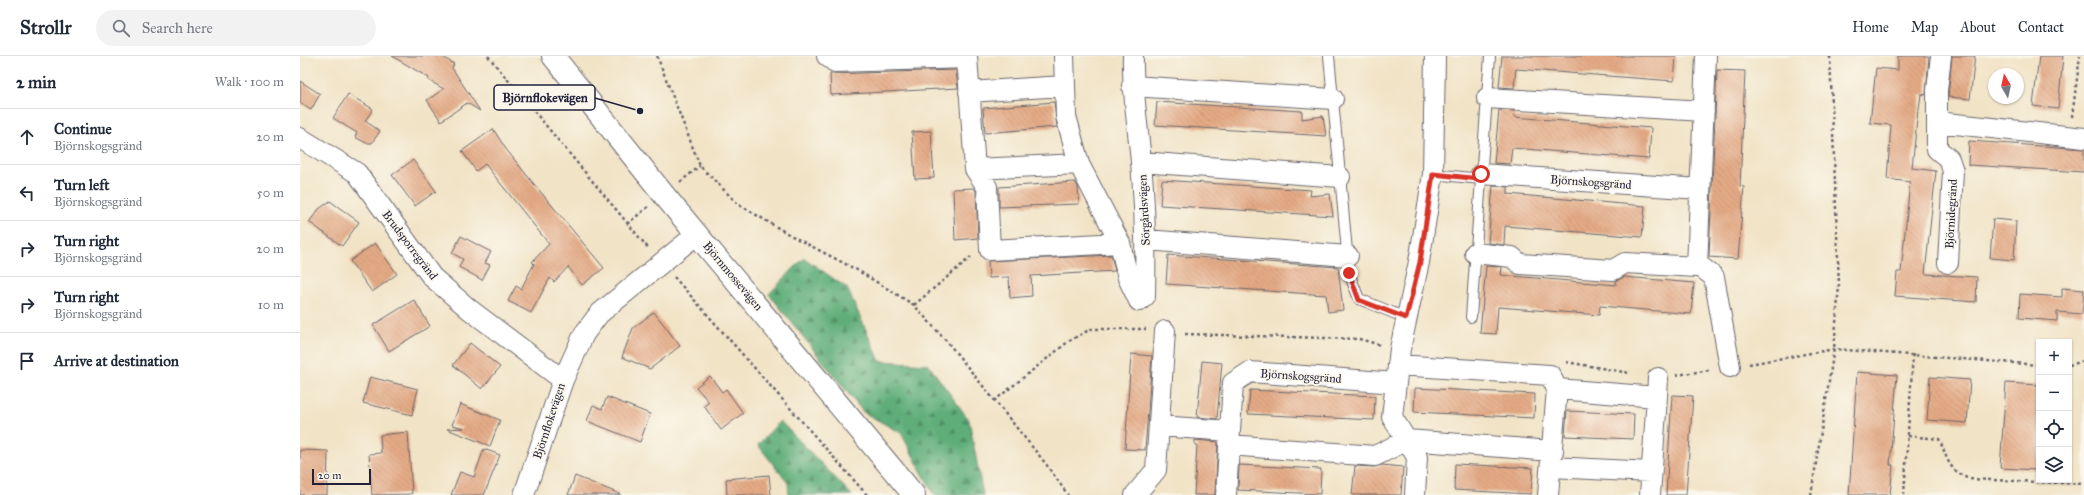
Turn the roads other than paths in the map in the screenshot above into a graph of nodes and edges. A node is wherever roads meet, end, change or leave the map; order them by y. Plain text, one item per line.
1 (553, 56) edge
2 (827, 56) edge
3 (1064, 56) edge
4 (1133, 56) edge
5 (1329, 56) edge
6 (1435, 56) edge
7 (1490, 56) edge
8 (1706, 56) edge
9 (1941, 56) edge
10 (967, 57) edge
11 (1064, 86) junction
12 (1132, 86) junction
13 (969, 92) junction
14 (1487, 98) junction
15 (1333, 99) junction
16 (1704, 111) junction
17 (1937, 122) junction
18 (2077, 137) edge
19 (300, 138) edge
20 (1141, 162) junction
21 (1079, 164) junction
22 (975, 169) junction
23 (1433, 174) junction
24 (1340, 176) junction
25 (1481, 176) junction
26 (1700, 189) junction
27 (697, 234) junction
28 (1146, 240) junction
29 (1120, 243) junction
30 (1475, 253) junction
31 (1348, 256) junction
32 (1948, 263) dead end
33 (1697, 267) junction
34 (1471, 317) dead end
35 (1406, 318) junction
36 (1165, 331) dead end
37 (1730, 367) dead end
38 (1397, 374) junction
39 (1658, 378) dead end
40 (563, 380) junction
41 (1557, 389) junction
42 (1657, 397) junction
43 (1159, 426) junction
44 (1230, 438) junction
45 (1407, 440) junction
46 (1552, 459) junction
47 (1651, 472) junction
48 (524, 495) edge
49 (914, 495) edge
50 (1136, 495) edge
51 (1226, 495) edge
52 (1415, 495) edge
53 (1548, 495) edge
54 (1650, 495) edge

1 - 27 street, Björnmossevägen
2 - 10 street
3 - 11 street, Sörgårdsvägen
4 - 12 street, Sörgårdsvägen
5 - 15 lane
6 - 23 street
7 - 14 lane
8 - 16 street
9 - 17 street, Björnidegränd
10 - 13 street
11 - 13 street
11 - 21 street, Sörgårdsvägen
12 - 15 street
12 - 20 street, Sörgårdsvägen
13 - 22 street
14 - 16 street
14 - 25 lane
15 - 24 lane
16 - 26 street
17 - 18 street
17 - 32 street, Björnidegränd
19 - 40 street, Brudsporregränd
20 - 24 street
20 - 28 street, Sörgårdsvägen
21 - 22 street
21 - 29 street, Sörgårdsvägen
22 - 29 street
23 - 25 lane, Björnskogsgränd
23 - 35 street
24 - 31 lane
25 - 26 street, Björnskogsgränd
25 - 30 lane
26 - 33 street
27 - 40 street, Björnflokevägen
27 - 49 street, Björnmossevägen
28 - 29 street, Sörgårdsvägen
28 - 31 street
30 - 33 street
30 - 34 lane
31 - 35 lane
33 - 37 street
35 - 38 street
36 - 43 street
38 - 41 street, Björnskogsgränd
38 - 44 street, Björnskogsgränd
38 - 45 street
39 - 42 street
40 - 48 street, Björnflokevägen
41 - 42 street
41 - 46 street
42 - 47 street
43 - 44 street
43 - 50 street
44 - 45 street
44 - 51 street, Björnskogsgränd
45 - 46 street
45 - 52 street
46 - 47 street
46 - 53 street
47 - 54 street

